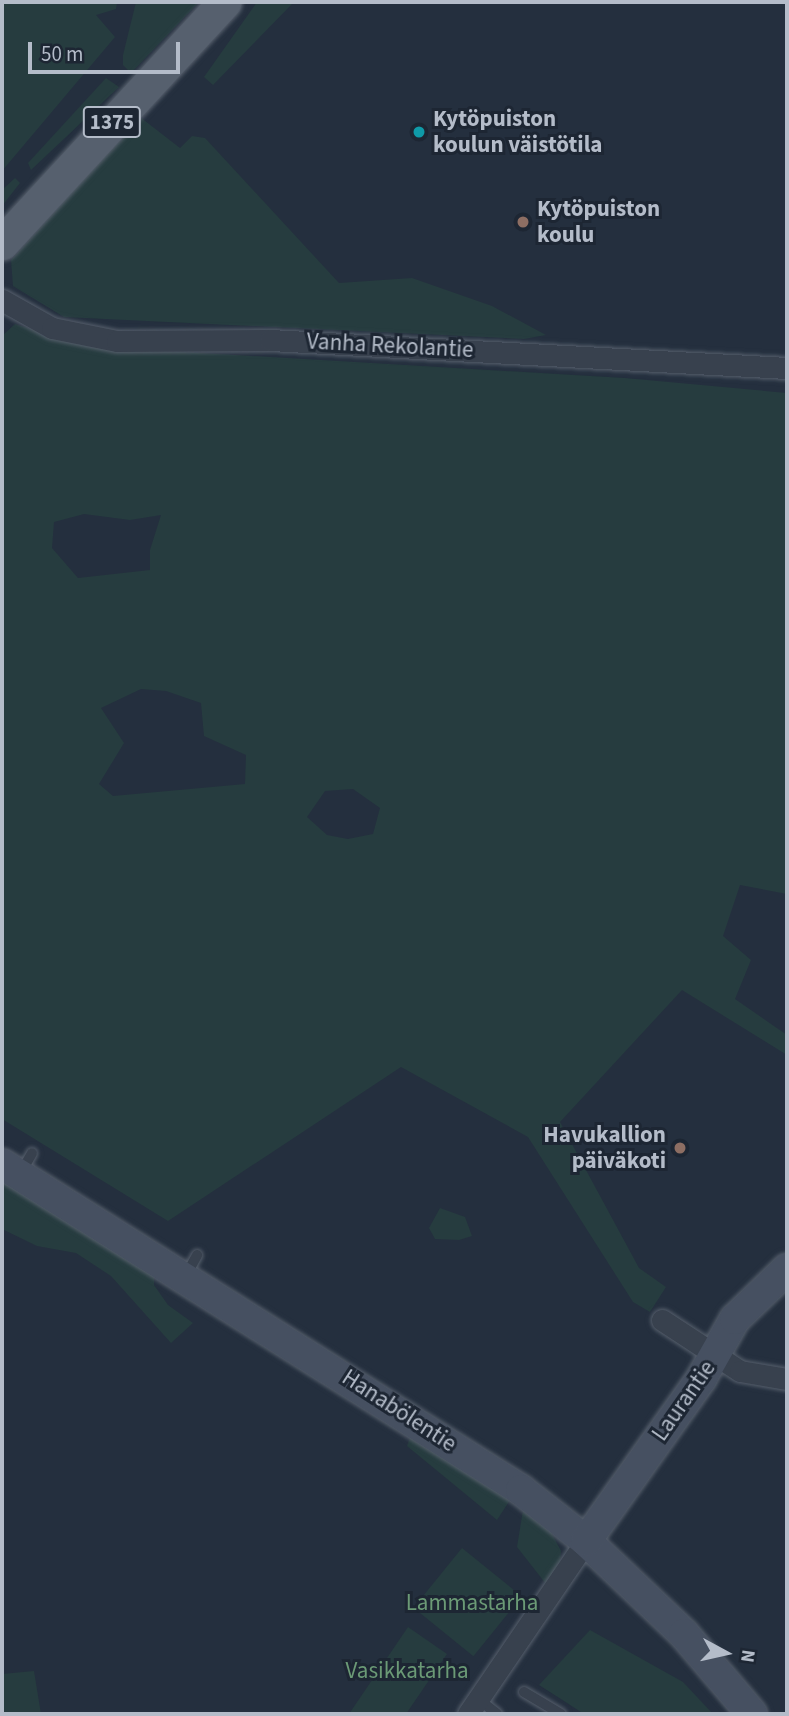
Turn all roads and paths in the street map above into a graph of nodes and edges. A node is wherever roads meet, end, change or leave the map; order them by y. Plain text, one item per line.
1 (224, 2) edge
2 (2, 243) edge
3 (2, 300) edge
4 (787, 368) edge
5 (18, 1164) edge
6 (787, 1269) edge
7 (662, 1320) dead end
8 (716, 1356) junction
9 (787, 1379) edge
10 (586, 1541) junction
11 (524, 1692) dead end
12 (473, 1707) edge
13 (498, 1714) edge
14 (561, 1714) edge
15 (752, 1714) edge

1 - 2 main road, 1375
3 - 4 street, Vanha Rekolantie
5 - 10 main road, Hanabölentie
6 - 8 main road, Laurantie
7 - 8 street
8 - 9 street
8 - 10 main road, Laurantie
10 - 12 street
10 - 15 main road, Hanabölentie
11 - 14 lane
12 - 13 lane

